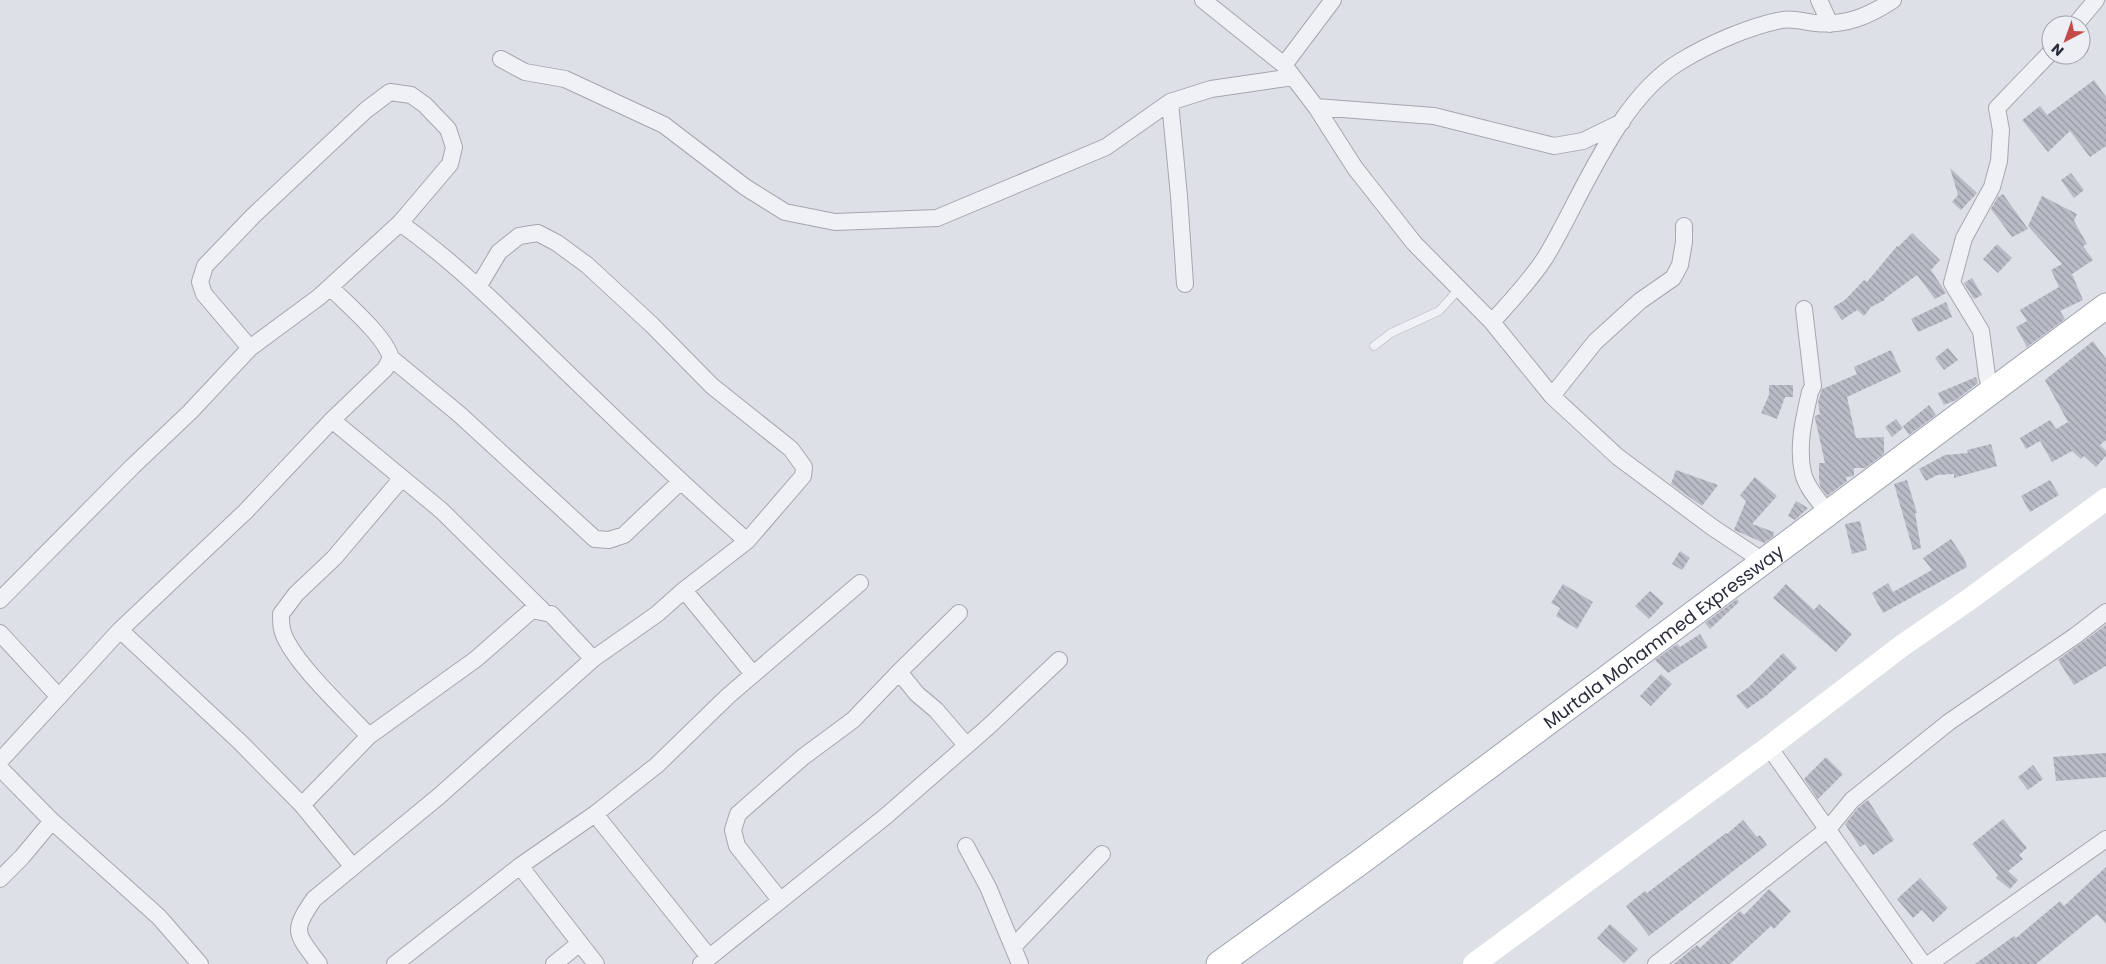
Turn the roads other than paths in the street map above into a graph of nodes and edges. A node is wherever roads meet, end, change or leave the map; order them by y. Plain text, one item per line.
1 (1334, 0) edge
2 (1819, 0) edge
3 (1893, 0) edge
4 (2096, 0) edge
5 (1209, 2) edge
6 (2083, 15) edge
7 (1830, 24) junction
8 (501, 58) dead end
9 (2041, 62) edge
10 (1288, 71) junction
11 (1170, 102) junction
12 (1316, 106) junction
13 (1622, 122) junction
14 (400, 223) junction
15 (1684, 226) dead end
16 (1185, 284) dead end
17 (330, 287) junction
18 (478, 287) junction
19 (1460, 288) junction
20 (2106, 306) edge
21 (1804, 309) dead end
22 (1492, 322) junction
23 (1374, 346) dead end
24 (250, 348) junction
25 (391, 358) junction
26 (1991, 391) junction
27 (1552, 396) junction
28 (332, 420) junction
29 (402, 478) junction
30 (680, 482) junction
31 (2106, 500) edge
32 (1828, 513) junction
33 (747, 541) junction
34 (1763, 561) junction
35 (860, 583) dead end
36 (684, 590) junction
37 (0, 600) edge
38 (542, 610) junction
39 (2106, 612) edge
40 (959, 613) dead end
41 (120, 630) junction
42 (0, 633) edge
43 (594, 659) junction
44 (1059, 660) dead end
45 (899, 672) junction
46 (753, 674) junction
47 (59, 697) junction
48 (369, 736) junction
49 (966, 745) junction
50 (1769, 747) junction
51 (0, 761) edge
52 (0, 768) edge
53 (302, 805) junction
54 (595, 814) junction
55 (52, 821) junction
56 (1828, 829) junction
57 (2106, 839) edge
58 (966, 846) dead end
59 (1102, 854) dead end
60 (520, 866) junction
61 (353, 867) junction
62 (0, 879) edge
63 (780, 900) junction
64 (580, 943) junction
65 (1013, 947) junction
66 (705, 961) edge
67 (200, 964) edge
68 (319, 964) edge
69 (395, 964) edge
70 (554, 964) edge
71 (596, 964) edge
72 (1020, 964) edge
73 (1219, 964) edge
74 (1474, 964) edge
75 (1656, 964) edge
76 (1923, 964) edge
77 (1929, 964) edge

1 - 10 street
2 - 7 street
3 - 7 street
4 - 6 street
5 - 10 street
7 - 13 street
8 - 11 street
9 - 26 street
10 - 11 street
10 - 12 street
11 - 16 street
12 - 13 street
12 - 19 street
13 - 22 street
14 - 17 street
14 - 18 street
14 - 24 street
15 - 27 street
17 - 24 street
17 - 25 street
18 - 30 street
18 - 33 street
19 - 22 street
19 - 23 lane
20 - 26 main road, Murtala Mohammed Expressway
21 - 32 street
22 - 27 street
24 - 37 street
25 - 28 street
25 - 30 street
26 - 32 main road, Murtala Mohammed Expressway
27 - 34 street
28 - 29 street
28 - 41 street
29 - 38 street
29 - 48 street
30 - 33 street
31 - 50 main road
32 - 34 main road, Murtala Mohammed Expressway
33 - 36 street
34 - 73 main road, Murtala Mohammed Expressway
35 - 46 street
36 - 43 street
36 - 46 street
38 - 43 street
38 - 48 street
39 - 56 street
40 - 45 street
41 - 47 street
41 - 53 street
42 - 47 street
43 - 61 street
44 - 49 street
45 - 49 street
45 - 63 street
46 - 54 street
47 - 51 street
48 - 53 street
49 - 63 street
50 - 56 street
50 - 74 main road
52 - 55 street
53 - 61 street
54 - 60 street
54 - 66 street
55 - 62 street
55 - 67 street
56 - 75 street
56 - 76 street
57 - 77 street
58 - 65 street
59 - 65 street
60 - 64 street
60 - 69 street
61 - 68 street
63 - 66 street
64 - 70 street
64 - 71 street
65 - 72 street

